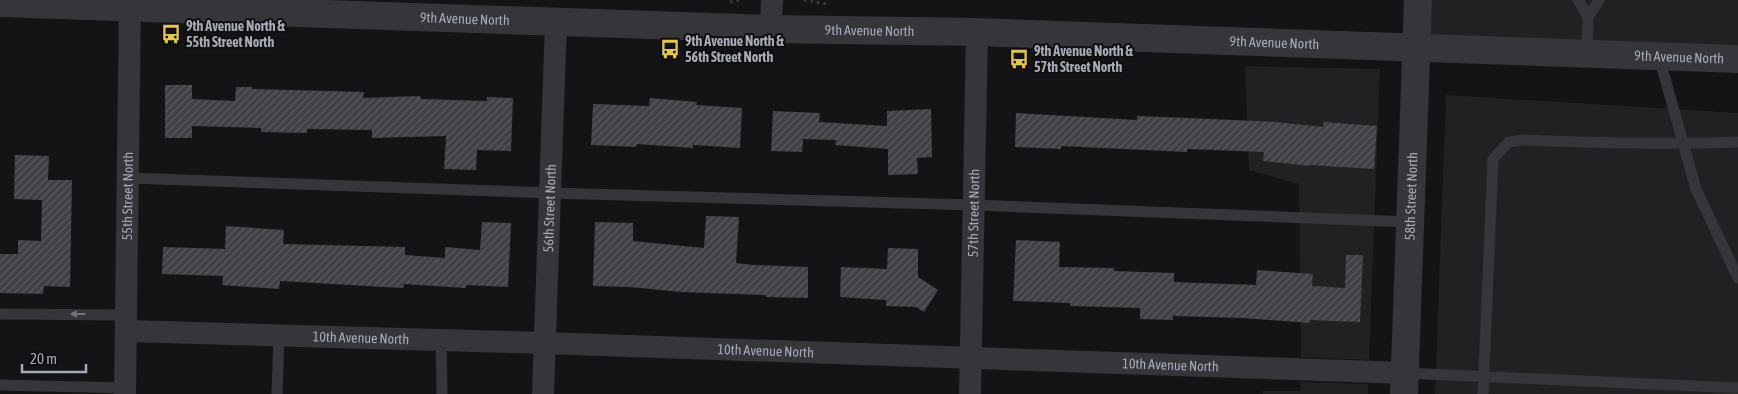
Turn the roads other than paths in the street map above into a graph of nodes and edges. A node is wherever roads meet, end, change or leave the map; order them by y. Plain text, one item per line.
1 (772, 0) edge
2 (1418, 0) edge
3 (1578, 0) edge
4 (1599, 0) edge
5 (0, 3) edge
6 (130, 4) edge
7 (1588, 17) junction
8 (556, 21) junction
9 (770, 29) junction
10 (977, 32) junction
11 (1416, 48) junction
12 (1587, 54) junction
13 (1659, 57) junction
14 (1738, 59) edge
15 (1738, 142) edge
16 (1684, 144) junction
17 (128, 178) junction
18 (550, 193) junction
19 (974, 205) junction
20 (1410, 222) junction
21 (1738, 277) edge
22 (0, 314) edge
23 (127, 323) junction
24 (279, 335) junction
25 (441, 340) junction
26 (545, 343) junction
27 (971, 358) junction
28 (1483, 377) junction
29 (1404, 384) edge
30 (0, 385) edge
31 (1738, 388) edge
32 (1640, 389) edge
33 (125, 391) edge
34 (277, 394) edge
35 (442, 394) edge
36 (543, 394) edge
37 (970, 394) edge
38 (1483, 394) edge

1 - 9 street
2 - 11 street, 58th Street North
3 - 7 lane
4 - 7 lane
5 - 6 street, 9th Avenue North
6 - 8 street, 9th Avenue North
6 - 17 street, 55th Street North
7 - 12 lane
8 - 9 street, 9th Avenue North
8 - 18 street, 56th Street North
9 - 10 street, 9th Avenue North
10 - 11 street, 9th Avenue North
10 - 19 street, 57th Street North
11 - 12 street, 9th Avenue North
11 - 20 street, 58th Street North
12 - 13 street, 9th Avenue North
13 - 14 street, 9th Avenue North
13 - 16 lane
15 - 16 lane
16 - 21 lane
16 - 28 lane
17 - 18 lane
17 - 23 street, 55th Street North
18 - 19 lane
18 - 26 street, 56th Street North
19 - 20 lane
19 - 27 street, 57th Street North
20 - 29 street, 58th Street North
23 -> 22 lane
23 - 24 street, 10th Avenue North
23 - 33 street, 55th Street North
24 - 25 street, 10th Avenue North
24 - 34 lane
25 - 26 street, 10th Avenue North
25 - 35 lane
26 - 27 street, 10th Avenue North
26 - 36 street, 56th Street North
27 - 29 street, 10th Avenue North
27 - 37 street, 57th Street North
28 - 29 lane
28 - 32 lane
28 - 38 lane
30 - 33 lane
31 - 32 lane

